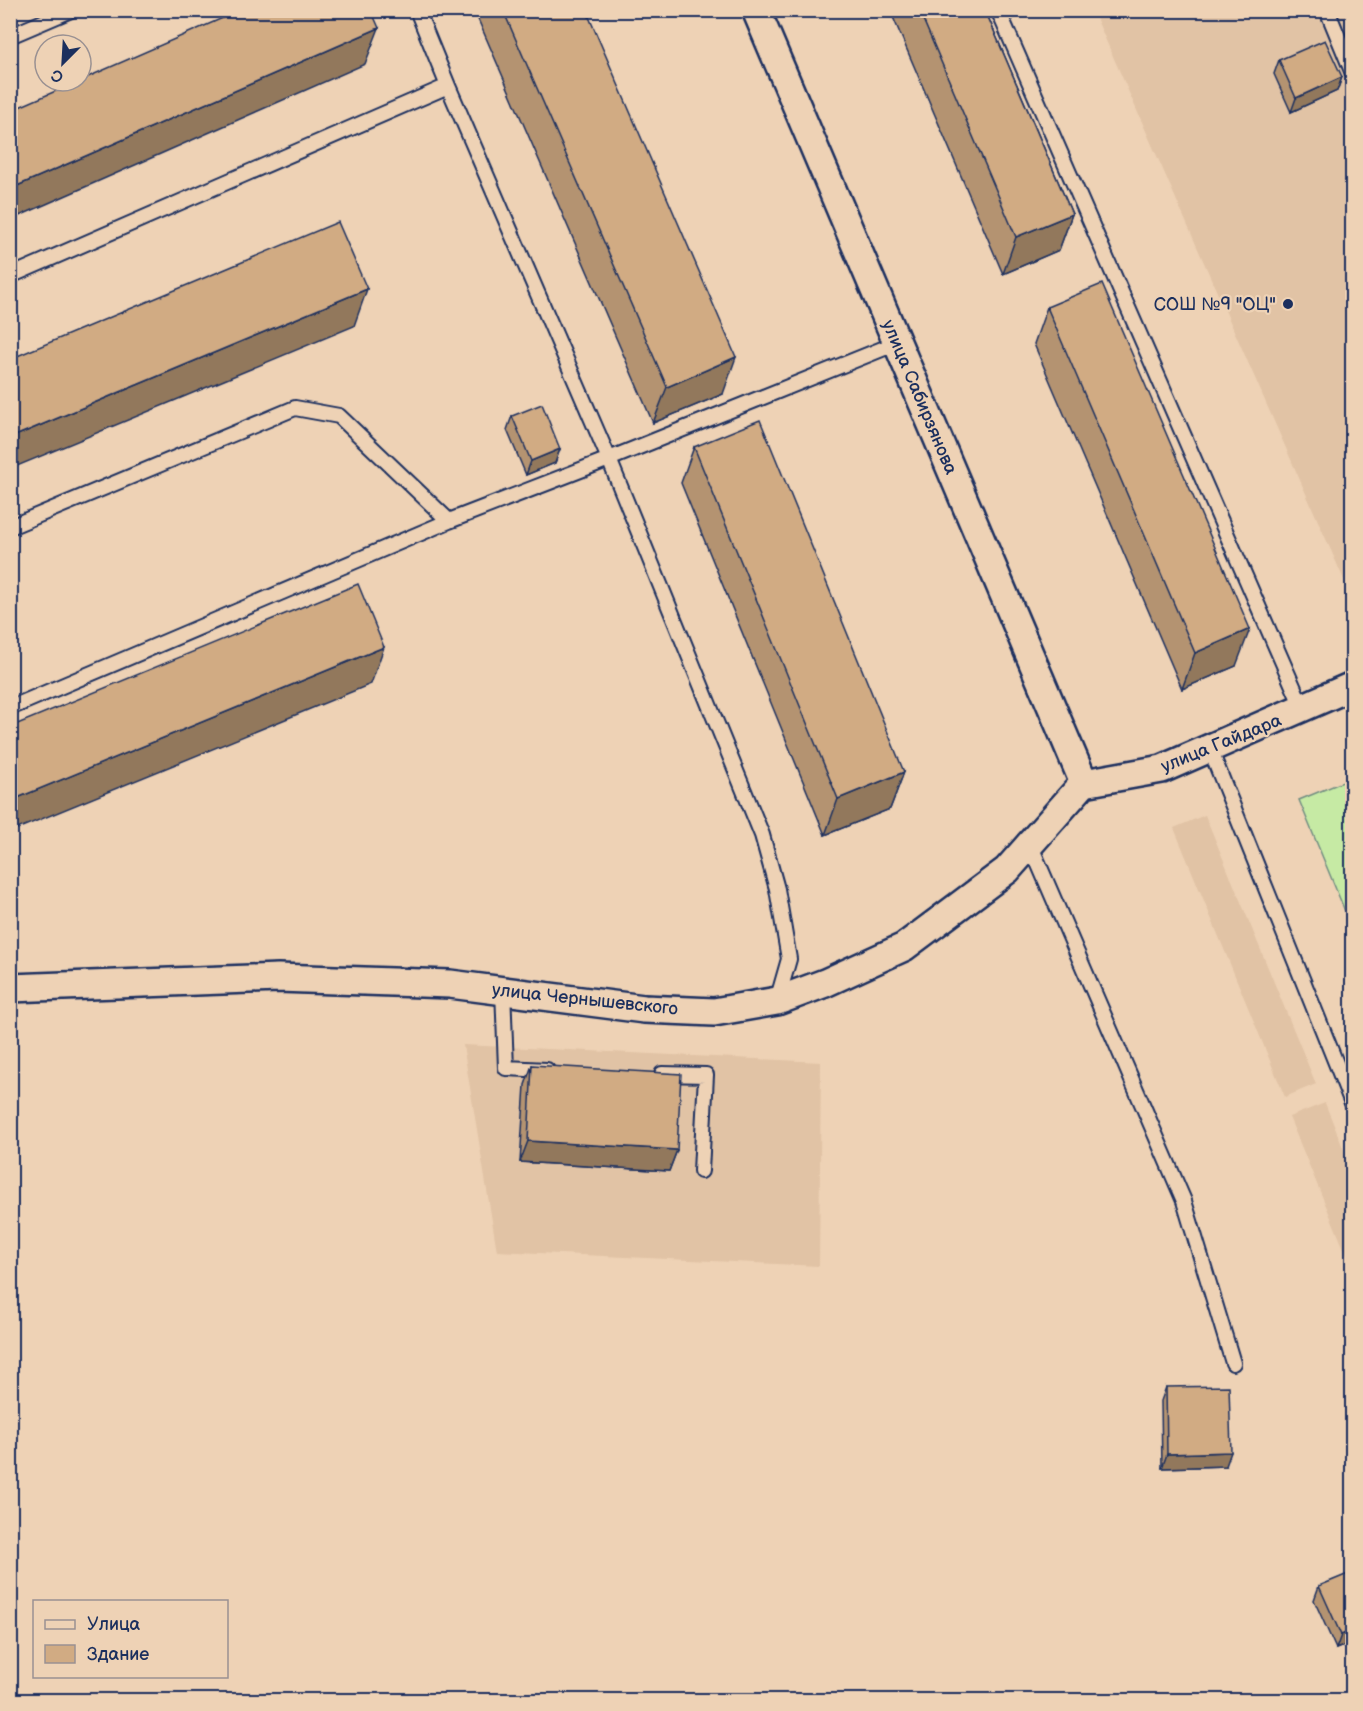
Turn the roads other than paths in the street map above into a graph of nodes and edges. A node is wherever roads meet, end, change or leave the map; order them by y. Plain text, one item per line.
1 (71, 10) edge
2 (417, 10) edge
3 (756, 10) edge
4 (998, 10) edge
5 (1327, 10) edge
6 (13, 33) edge
7 (1353, 71) edge
8 (448, 86) junction
9 (10, 276) edge
10 (897, 343) junction
11 (609, 459) junction
12 (449, 521) junction
13 (10, 527) edge
14 (1353, 686) edge
15 (10, 708) edge
16 (1303, 709) junction
17 (1210, 749) junction
18 (1084, 783) junction
19 (1030, 844) junction
20 (10, 988) edge
21 (503, 990) junction
22 (777, 1001) junction
23 (565, 1070) edge
24 (647, 1073) edge
25 (1353, 1103) edge
26 (701, 1171) dead end
27 (1233, 1363) dead end

1 - 6 lane
2 - 8 lane
3 - 10 street, улица Сабирзянова
4 - 16 lane
5 - 7 lane
8 - 9 lane
8 - 11 lane
10 - 11 lane
10 - 18 street, улица Сабирзянова
11 - 12 lane
11 - 22 lane
12 - 13 lane
12 - 15 lane
14 - 16 street, улица Гайдара
16 - 17 street, улица Гайдара
17 - 18 street, улица Гайдара
17 - 25 lane
18 - 19 street, улица Чернышевского
19 - 22 street, улица Чернышевского
19 - 27 lane
20 - 21 street, улица Чернышевского
21 - 22 street, улица Чернышевского
21 - 23 lane
24 - 26 lane

